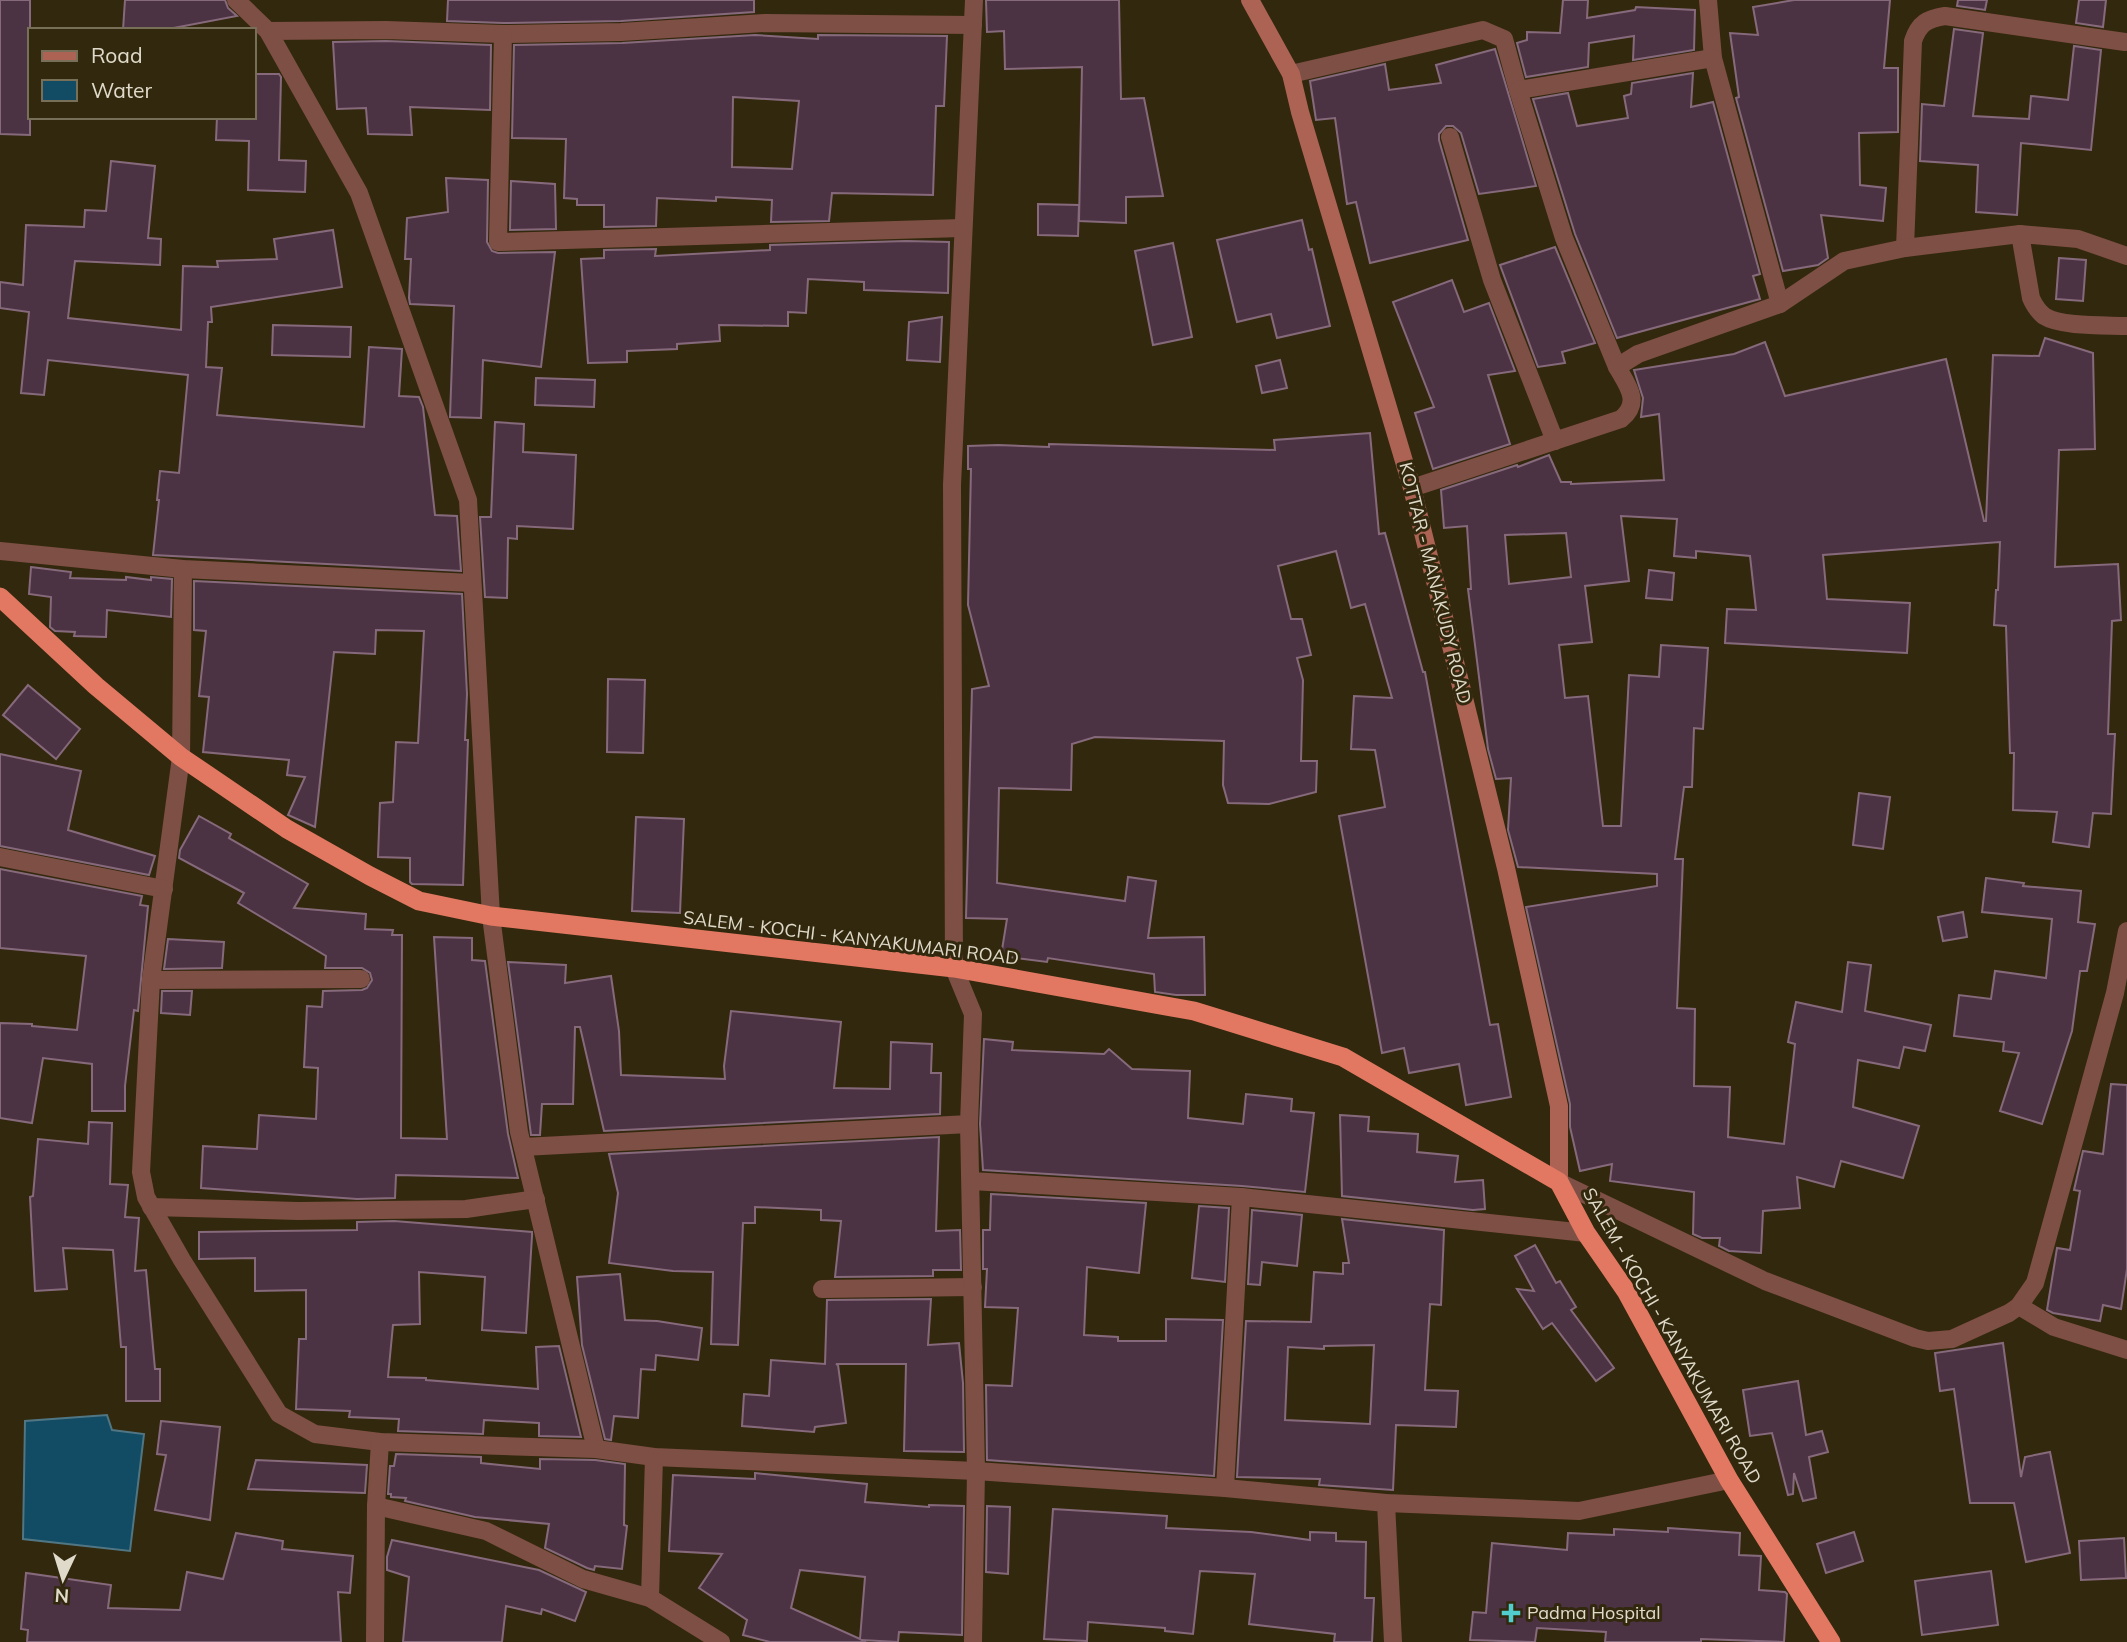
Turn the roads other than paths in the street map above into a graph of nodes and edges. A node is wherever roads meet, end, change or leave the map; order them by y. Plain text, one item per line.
1 (236, 0) edge
2 (974, 0) edge
3 (1250, 0) edge
4 (1708, 0) edge
5 (973, 25) junction
6 (268, 31) junction
7 (503, 34) junction
8 (2125, 42) edge
9 (1713, 58) junction
10 (1290, 74) junction
11 (1518, 90) junction
12 (1450, 137) dead end
13 (962, 228) junction
14 (2020, 234) junction
15 (1905, 248) junction
16 (2127, 256) edge
17 (1780, 303) junction
18 (2127, 326) edge
19 (1617, 367) junction
20 (1555, 441) junction
21 (1412, 488) junction
22 (0, 551) edge
23 (183, 569) junction
24 (472, 583) junction
25 (0, 597) edge
26 (181, 757) junction
27 (0, 857) edge
28 (164, 889) junction
29 (491, 916) junction
30 (2127, 931) edge
31 (954, 968) junction
32 (361, 979) dead end
33 (151, 980) junction
34 (969, 1124) junction
35 (523, 1147) junction
36 (971, 1181) junction
37 (1559, 1182) junction
38 (1241, 1197) junction
39 (536, 1199) junction
40 (151, 1207) junction
41 (1586, 1233) junction
42 (973, 1287) junction
43 (822, 1289) dead end
44 (2019, 1306) junction
45 (2127, 1350) edge
46 (380, 1442) junction
47 (596, 1449) junction
48 (654, 1457) junction
49 (976, 1471) junction
50 (1729, 1480) junction
51 (1225, 1488) junction
52 (1386, 1503) junction
53 (376, 1506) junction
54 (650, 1598) junction
55 (375, 1642) edge
56 (721, 1642) edge
57 (973, 1642) edge
58 (1393, 1642) edge
59 (1831, 1642) edge

1 - 6 street
2 - 5 street
3 - 10 main road, KOTTAR - MANAKUDY ROAD
4 - 9 street
5 - 7 street
5 - 13 street
6 - 7 street
6 - 24 street
7 - 13 street
8 - 15 street
9 - 11 street
9 - 17 street
10 - 11 street
10 - 21 main road, KOTTAR - MANAKUDY ROAD
11 - 19 street
12 - 20 street
13 - 31 street
14 - 15 street
14 - 16 street
14 - 18 street
15 - 17 street
17 - 19 street
19 - 20 street
20 - 21 street
21 - 37 main road, KOTTAR - MANAKUDY ROAD
22 - 23 street
23 - 24 street
23 - 26 street
24 - 29 street
25 - 26 highway, SALEM - KOCHI - KANYAKUMARI ROAD
26 - 28 street
26 - 29 highway, SALEM - KOCHI - KANYAKUMARI ROAD
27 - 28 street
28 - 33 street
29 - 31 highway, SALEM - KOCHI - KANYAKUMARI ROAD
29 - 35 street
30 - 44 street
31 - 34 street
31 - 37 highway, SALEM - KOCHI - KANYAKUMARI ROAD
32 - 33 street
33 - 40 street
34 - 35 street
34 - 36 street
35 - 39 street
36 - 38 street
36 - 42 street
37 - 41 highway, SALEM - KOCHI - KANYAKUMARI ROAD
37 - 44 street
38 - 41 street
38 - 51 street
39 - 40 street
39 - 47 street
40 - 46 street
41 - 50 highway, SALEM - KOCHI - KANYAKUMARI ROAD
42 - 43 street
42 - 49 street
44 - 45 street
46 - 47 street
46 - 53 street
47 - 48 street
48 - 49 street
48 - 54 street
49 - 51 street
49 - 57 street
50 - 52 street
50 - 59 highway, SALEM - KOCHI - KANYAKUMARI ROAD
51 - 52 street
52 - 58 street
53 - 54 street
53 - 55 street
54 - 56 street

